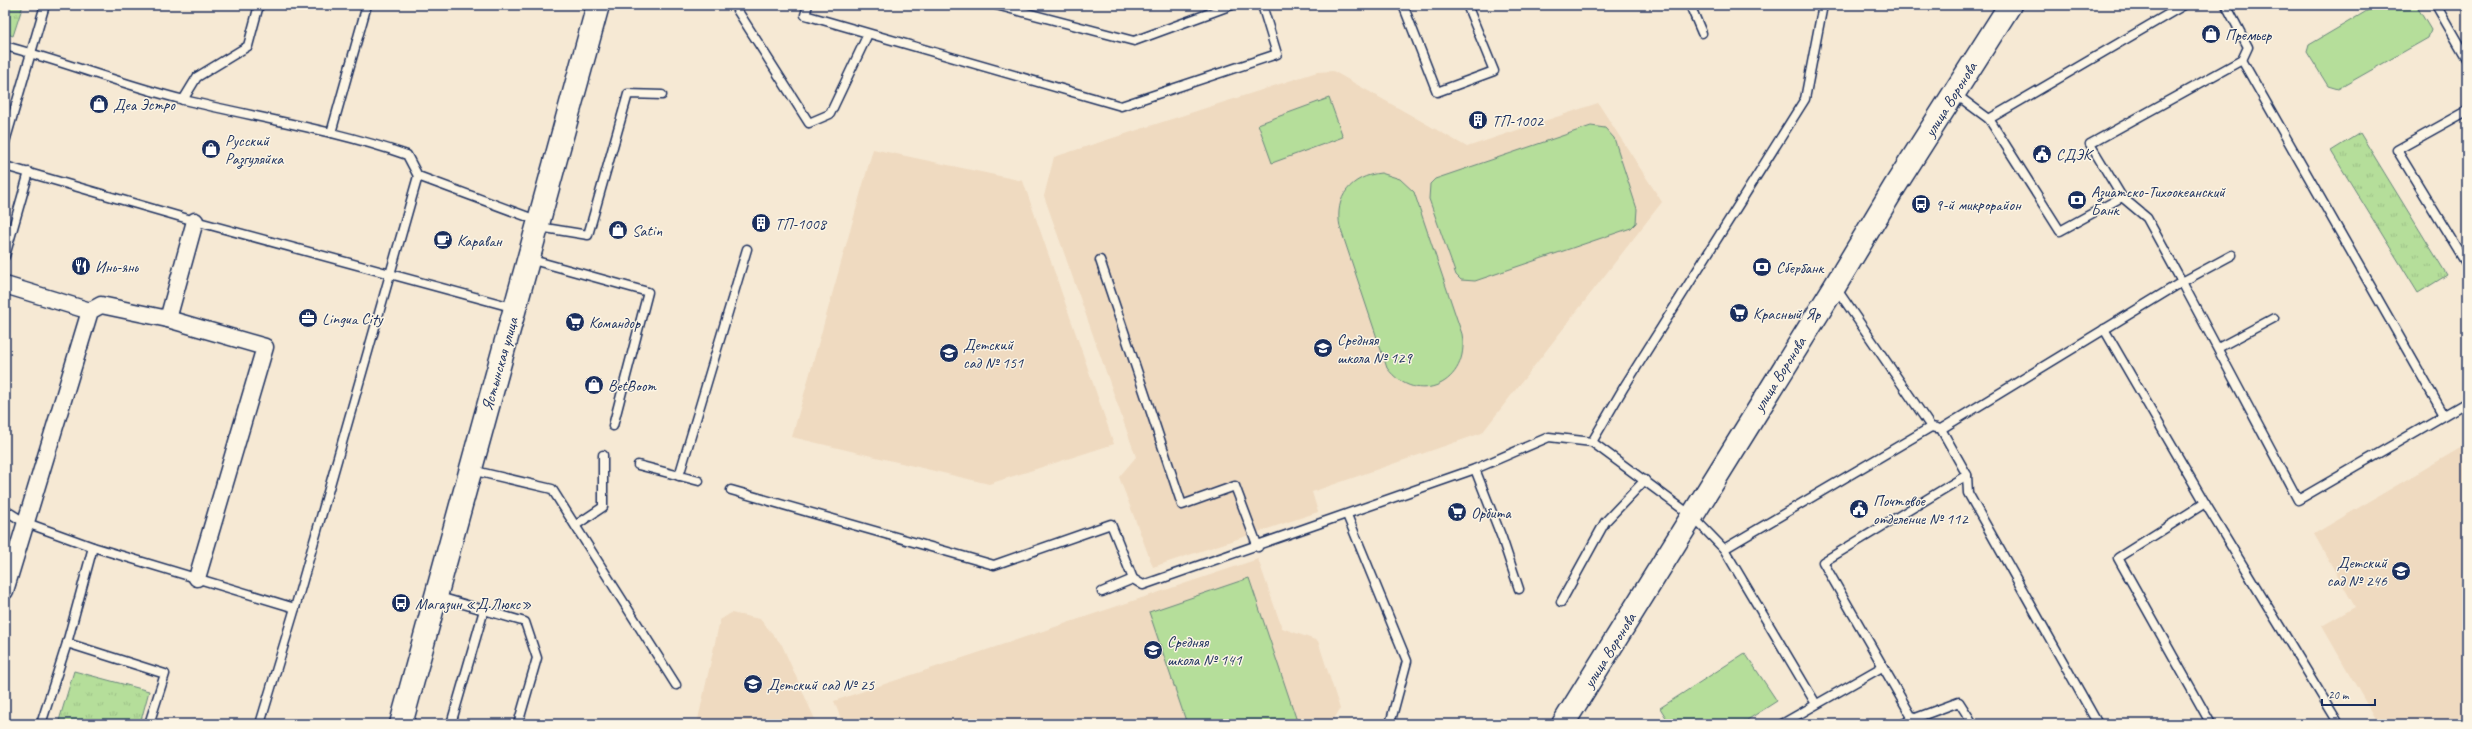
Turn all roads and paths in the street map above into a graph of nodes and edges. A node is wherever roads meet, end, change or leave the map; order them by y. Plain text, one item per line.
1 (45, 5) edge
2 (259, 5) edge
3 (367, 5) edge
4 (598, 5) edge
5 (808, 5) edge
6 (996, 5) edge
7 (1232, 5) edge
8 (1262, 5) edge
9 (1403, 5) edge
10 (1467, 5) edge
11 (1690, 5) edge
12 (1823, 5) edge
13 (2010, 5) edge
14 (2184, 5) edge
15 (2226, 5) edge
16 (2436, 5) edge
17 (738, 7) edge
18 (1702, 33) dead end
19 (868, 34) junction
20 (5, 46) edge
21 (30, 53) junction
22 (2467, 59) edge
23 (2242, 60) junction
24 (1953, 92) junction
25 (662, 95) dead end
26 (183, 100) junction
27 (2467, 111) edge
28 (1988, 119) junction
29 (331, 133) junction
30 (5, 142) edge
31 (5, 166) edge
32 (29, 172) junction
33 (418, 176) junction
34 (2122, 197) junction
35 (195, 221) junction
36 (539, 224) junction
37 (746, 249) dead end
38 (2232, 255) dead end
39 (5, 256) edge
40 (528, 259) junction
41 (1100, 260) dead end
42 (2467, 265) edge
43 (390, 275) junction
44 (2182, 282) junction
45 (5, 285) edge
46 (1835, 286) junction
47 (515, 308) junction
48 (90, 311) junction
49 (2274, 318) dead end
50 (168, 319) junction
51 (2104, 330) junction
52 (2218, 348) junction
53 (2467, 402) edge
54 (2444, 415) junction
55 (613, 426) dead end
56 (1931, 427) junction
57 (1941, 429) junction
58 (1592, 442) junction
59 (603, 455) dead end
60 (638, 465) dead end
61 (1475, 469) junction
62 (470, 470) junction
63 (1967, 475) junction
64 (679, 476) junction
65 (1645, 480) junction
66 (699, 481) dead end
67 (731, 490) dead end
68 (2205, 503) junction
69 (5, 510) edge
70 (1347, 515) junction
71 (1692, 516) junction
72 (24, 522) junction
73 (576, 525) junction
74 (93, 547) junction
75 (1258, 547) junction
76 (1724, 549) junction
77 (197, 578) junction
78 (1133, 579) junction
79 (1519, 589) dead end
80 (5, 591) edge
81 (1102, 592) dead end
82 (435, 596) junction
83 (1561, 602) dead end
84 (295, 608) junction
85 (484, 610) junction
86 (67, 642) junction
87 (1882, 667) junction
88 (676, 685) dead end
89 (1816, 704) junction
90 (1912, 719) junction
91 (1568, 722) edge
92 (41, 724) edge
93 (149, 724) edge
94 (260, 724) edge
95 (401, 724) edge
96 (451, 724) edge
97 (518, 724) edge
98 (1390, 724) edge
99 (1782, 724) edge
100 (1903, 724) edge
101 (1973, 724) edge
102 (2098, 724) edge
103 (2211, 724) edge
104 (2339, 724) edge

1 - 21 lane
2 - 26 lane
3 - 29 lane
4 - 36 main road, Ястынская улица
5 - 19 lane
6 - 7 lane
8 - 19 lane
9 - 10 lane
11 - 18 lane
12 - 58 lane
13 - 24 main road, улица Воронова
14 - 28 lane
15 - 23 lane
16 - 22 lane
17 - 19 lane
20 - 21 lane
21 - 26 lane
21 - 30 lane
23 - 34 lane
23 - 54 lane
24 - 28 lane
24 - 46 main road, улица Воронова
25 - 36 lane
26 - 29 lane
27 - 42 lane
28 - 34 lane
29 - 33 lane
31 - 32 lane
32 - 35 lane
32 - 39 lane
33 - 36 lane
33 - 43 lane
34 - 44 lane
35 - 43 lane
35 - 50 street
36 - 40 main road, Ястынская улица
37 - 64 lane
38 - 44 lane
40 - 47 main road, Ястынская улица
40 - 55 lane
41 - 75 lane
43 - 47 lane
43 - 84 lane
44 - 51 lane
44 - 52 lane
45 - 48 street
46 - 56 lane
46 - 71 main road, улица Воронова
47 - 62 main road, Ястынская улица
48 - 50 street
48 - 72 street
49 - 52 lane
50 - 77 street
51 - 57 lane
51 - 68 lane
52 - 54 lane
53 - 54 lane
56 - 57 lane
56 - 76 lane
57 - 63 lane
58 - 61 lane
58 - 65 lane
59 - 73 lane
60 - 64 lane
61 - 70 lane
61 - 79 lane
62 - 73 lane
62 - 82 main road, Ястынская улица
63 - 87 lane
63 - 102 lane
64 - 66 lane
65 - 71 lane
65 - 83 lane
67 - 78 lane
68 - 103 lane
68 - 104 lane
69 - 72 lane
70 - 75 lane
70 - 98 lane
71 - 76 lane
71 - 91 main road, улица Воронова
72 - 74 lane
72 - 80 street
73 - 88 lane
74 - 77 lane
74 - 86 lane
75 - 78 lane
76 - 89 lane
77 - 84 lane
78 - 81 lane
82 - 85 lane
82 - 95 main road, Ястынская улица
84 - 94 lane
85 - 96 lane
85 - 97 lane
86 - 92 lane
86 - 93 lane
87 - 89 lane
87 - 90 lane
89 - 99 lane
90 - 100 lane
90 - 101 lane

